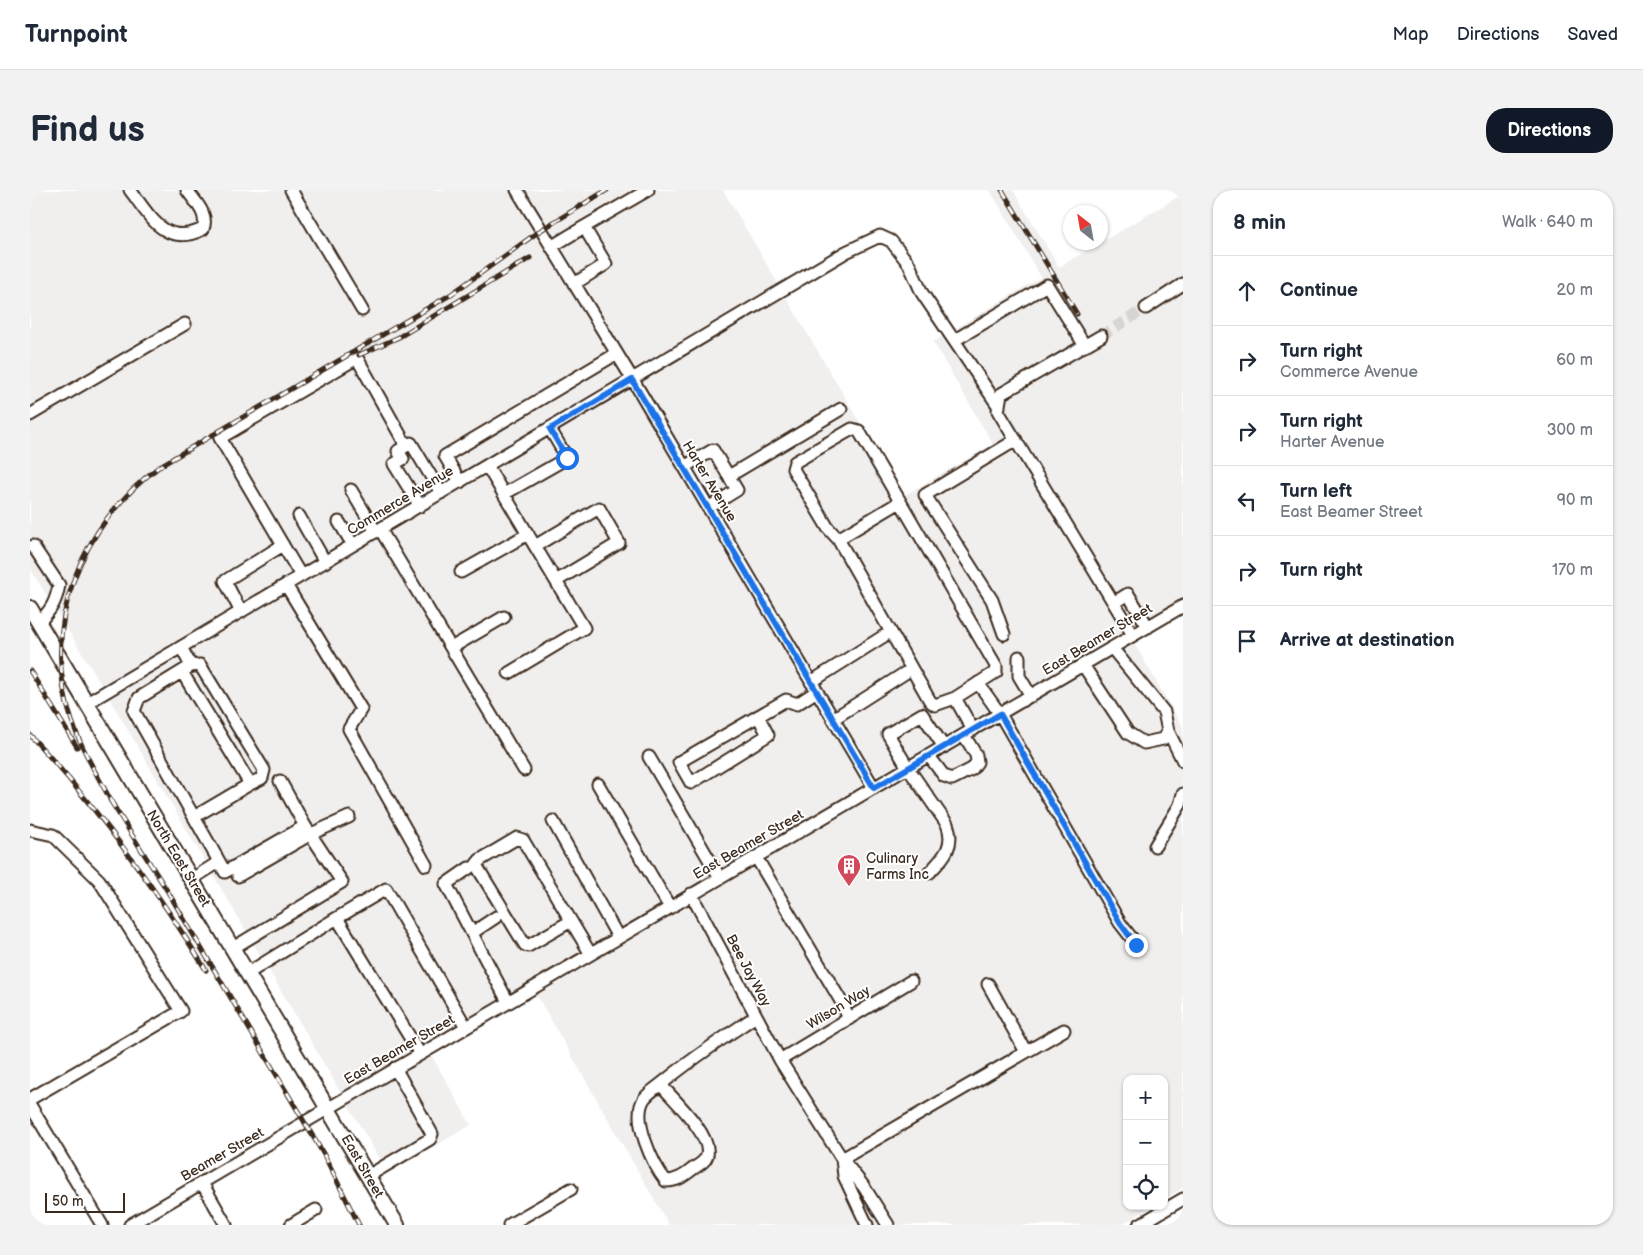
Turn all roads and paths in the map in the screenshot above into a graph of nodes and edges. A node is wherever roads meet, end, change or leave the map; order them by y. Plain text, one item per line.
1 (130, 190) edge
2 (187, 190) edge
3 (292, 190) edge
4 (517, 190) edge
5 (648, 190) edge
6 (584, 227) junction
7 (551, 247) junction
8 (574, 284) junction
9 (1183, 284) edge
10 (1146, 308) tunnel mouth
11 (362, 310) dead end
12 (185, 324) dead end
13 (1101, 336) tunnel mouth
14 (955, 340) junction
15 (1085, 346) junction
16 (616, 354) junction
17 (632, 380) junction
18 (999, 407) junction
19 (841, 409) dead end
20 (30, 415) edge
21 (550, 429) junction
22 (403, 440) dead end
23 (1016, 440) junction
24 (487, 466) junction
25 (684, 468) junction
26 (728, 476) junction
27 (460, 482) junction
28 (351, 490) dead end
29 (442, 493) junction
30 (504, 494) junction
31 (900, 502) junction
32 (420, 506) junction
33 (708, 508) junction
34 (299, 516) dead end
35 (339, 522) dead end
36 (378, 531) junction
37 (528, 534) junction
38 (838, 539) junction
39 (283, 545) junction
40 (353, 545) junction
41 (33, 546) dead end
42 (535, 546) junction
43 (326, 562) junction
44 (461, 572) dead end
45 (301, 576) junction
46 (556, 581) junction
47 (286, 585) junction
48 (1114, 602) junction
49 (1183, 606) edge
50 (30, 608) edge
51 (241, 612) junction
52 (504, 617) dead end
53 (39, 622) junction
54 (1148, 627) junction
55 (1004, 634) dead end
56 (1133, 635) junction
57 (884, 636) dead end
58 (181, 647) junction
59 (451, 648) junction
60 (1112, 648) junction
61 (1019, 657) dead end
62 (1083, 665) junction
63 (186, 669) junction
64 (905, 672) dead end
65 (509, 673) dead end
66 (978, 683) junction
67 (814, 686) junction
68 (1031, 696) junction
69 (955, 698) junction
70 (87, 703) junction
71 (1000, 714) junction
72 (758, 716) junction
73 (833, 719) junction
74 (1168, 731) junction
75 (968, 733) junction
76 (944, 747) junction
77 (929, 756) junction
78 (650, 758) dead end
79 (1183, 762) edge
80 (908, 768) junction
81 (524, 770) dead end
82 (280, 782) dead end
83 (250, 784) junction
84 (598, 784) dead end
85 (874, 788) junction
86 (1183, 794) edge
87 (194, 816) junction
88 (349, 816) dead end
89 (552, 821) dead end
90 (30, 830) edge
91 (308, 830) junction
92 (1155, 846) dead end
93 (756, 856) junction
94 (219, 862) junction
95 (426, 865) dead end
96 (469, 868) dead end
97 (929, 873) dead end
98 (238, 876) dead end
99 (720, 878) junction
100 (192, 879) junction
101 (691, 894) junction
102 (669, 906) junction
103 (496, 916) dead end
104 (337, 918) junction
105 (571, 921) junction
106 (472, 933) junction
107 (618, 937) junction
108 (1136, 945) dead end
109 (233, 948) junction
110 (590, 953) junction
111 (248, 972) junction
112 (911, 981) dead end
113 (988, 984) dead end
114 (508, 1002) junction
115 (756, 1016) junction
116 (849, 1018) junction
117 (466, 1027) junction
118 (1064, 1030) dead end
119 (1026, 1052) junction
120 (420, 1054) junction
121 (780, 1060) junction
122 (395, 1068) junction
123 (661, 1085) junction
124 (30, 1099) edge
125 (30, 1105) edge
126 (328, 1108) junction
127 (842, 1159) junction
128 (368, 1176) junction
129 (202, 1183) junction
130 (570, 1189) dead end
131 (1183, 1199) edge
132 (316, 1210) dead end
133 (865, 1222) edge
134 (102, 1225) edge
135 (130, 1225) edge
136 (226, 1225) edge
137 (290, 1225) edge
138 (397, 1225) edge
139 (509, 1225) edge
140 (853, 1225) edge
141 (888, 1225) edge
142 (1139, 1225) edge

1 - 2 street
3 - 11 street
4 - 7 street, Harter Avenue
5 - 6 street
6 - 7 street
6 - 8 street
7 - 8 street, Harter Avenue
8 - 16 street, Harter Avenue
9 - 10 street
12 - 20 street
13 - 15 street
14 - 15 street
14 - 17 street, Commerce Avenue
14 - 18 street
15 - 18 street
16 - 17 street, Harter Avenue
16 - 27 street
17 - 21 street, Commerce Avenue
17 - 25 street, Harter Avenue
18 - 23 street
19 - 26 street
21 - 24 street, Commerce Avenue
21 - 30 street
22 - 39 street
23 - 48 street
23 - 55 street
24 - 27 street, Commerce Avenue
24 - 30 street
25 - 26 street
25 - 33 street, Harter Avenue
26 - 33 street
27 - 29 street, Commerce Avenue
28 - 36 street
29 - 32 street, Commerce Avenue
29 - 32 street
30 - 37 street
31 - 38 street
31 - 38 street
31 - 66 street
32 - 36 street, Commerce Avenue
33 - 67 street, Harter Avenue
34 - 43 street
35 - 40 street
36 - 40 street, Commerce Avenue
36 - 59 street
37 - 42 street
37 - 44 street
38 - 69 street
39 - 45 street
39 - 51 street
40 - 43 street, Commerce Avenue
41 - 53 street
42 - 46 street
42 - 46 street
43 - 45 street, Commerce Avenue
45 - 47 street, Commerce Avenue
46 - 65 street
47 - 51 street, Commerce Avenue
47 - 95 street
48 - 54 street
48 - 56 street
49 - 54 street, East Beamer Street
50 - 53 main road, North East Street
51 - 58 street, Commerce Avenue
52 - 59 street
53 - 70 main road, North East Street
54 - 56 street, East Beamer Street
56 - 60 street, East Beamer Street
57 - 67 street
58 - 63 street
58 - 70 street, Commerce Avenue
59 - 81 street
60 - 62 street, East Beamer Street
60 - 74 street
61 - 68 street
62 - 68 street, East Beamer Street
62 - 74 street
63 - 83 street
63 - 83 street
63 - 87 street
64 - 73 street
66 - 69 street
66 - 71 street
67 - 72 street
67 - 73 street, Harter Avenue
68 - 71 street, East Beamer Street
69 - 75 street
70 - 100 main road, North East Street
71 - 75 street, East Beamer Street
71 - 108 street
72 - 72 street
73 - 85 street, Harter Avenue
74 - 79 street
75 - 76 street, East Beamer Street
75 - 77 street
76 - 77 street, East Beamer Street
76 - 80 street
77 - 80 street, East Beamer Street
78 - 99 street
80 - 85 street, East Beamer Street
80 - 97 street
82 - 91 street
83 - 87 street
84 - 102 street
85 - 93 street, East Beamer Street
86 - 92 street
87 - 94 street
88 - 91 street
89 - 107 street
90 - 124 street
91 - 94 street
91 - 98 street
91 - 109 street
93 - 99 street, East Beamer Street
93 - 116 street
94 - 100 street
96 - 106 street
99 - 101 street, East Beamer Street
100 - 109 main road, North East Street
101 - 102 street, East Beamer Street
101 - 115 street, Bee Jay Way
102 - 107 street, East Beamer Street
103 - 106 street
104 - 111 street
104 - 117 street
104 - 120 street
105 - 105 street
105 - 110 street
106 - 114 street
107 - 110 street, East Beamer Street
109 - 111 main road, North East Street
110 - 114 street, East Beamer Street
111 - 126 main road, North East Street
112 - 116 street, Wilson Way
113 - 119 street
114 - 117 street, East Beamer Street
115 - 121 street, Bee Jay Way
115 - 123 street
116 - 121 street, Wilson Way
117 - 120 street, East Beamer Street
118 - 119 street
119 - 127 street
120 - 122 street, East Beamer Street
121 - 127 street, Bee Jay Way
122 - 126 street, East Beamer Street
122 - 128 street
123 - 123 street
125 - 134 street
126 - 128 main road, East Street
126 - 129 street, Beamer Street
127 - 133 street
127 - 141 street
128 - 138 main road, East Street
129 - 135 street, Beamer Street
129 - 136 street
130 - 139 street
131 - 142 street
132 - 137 street
133 - 140 street

